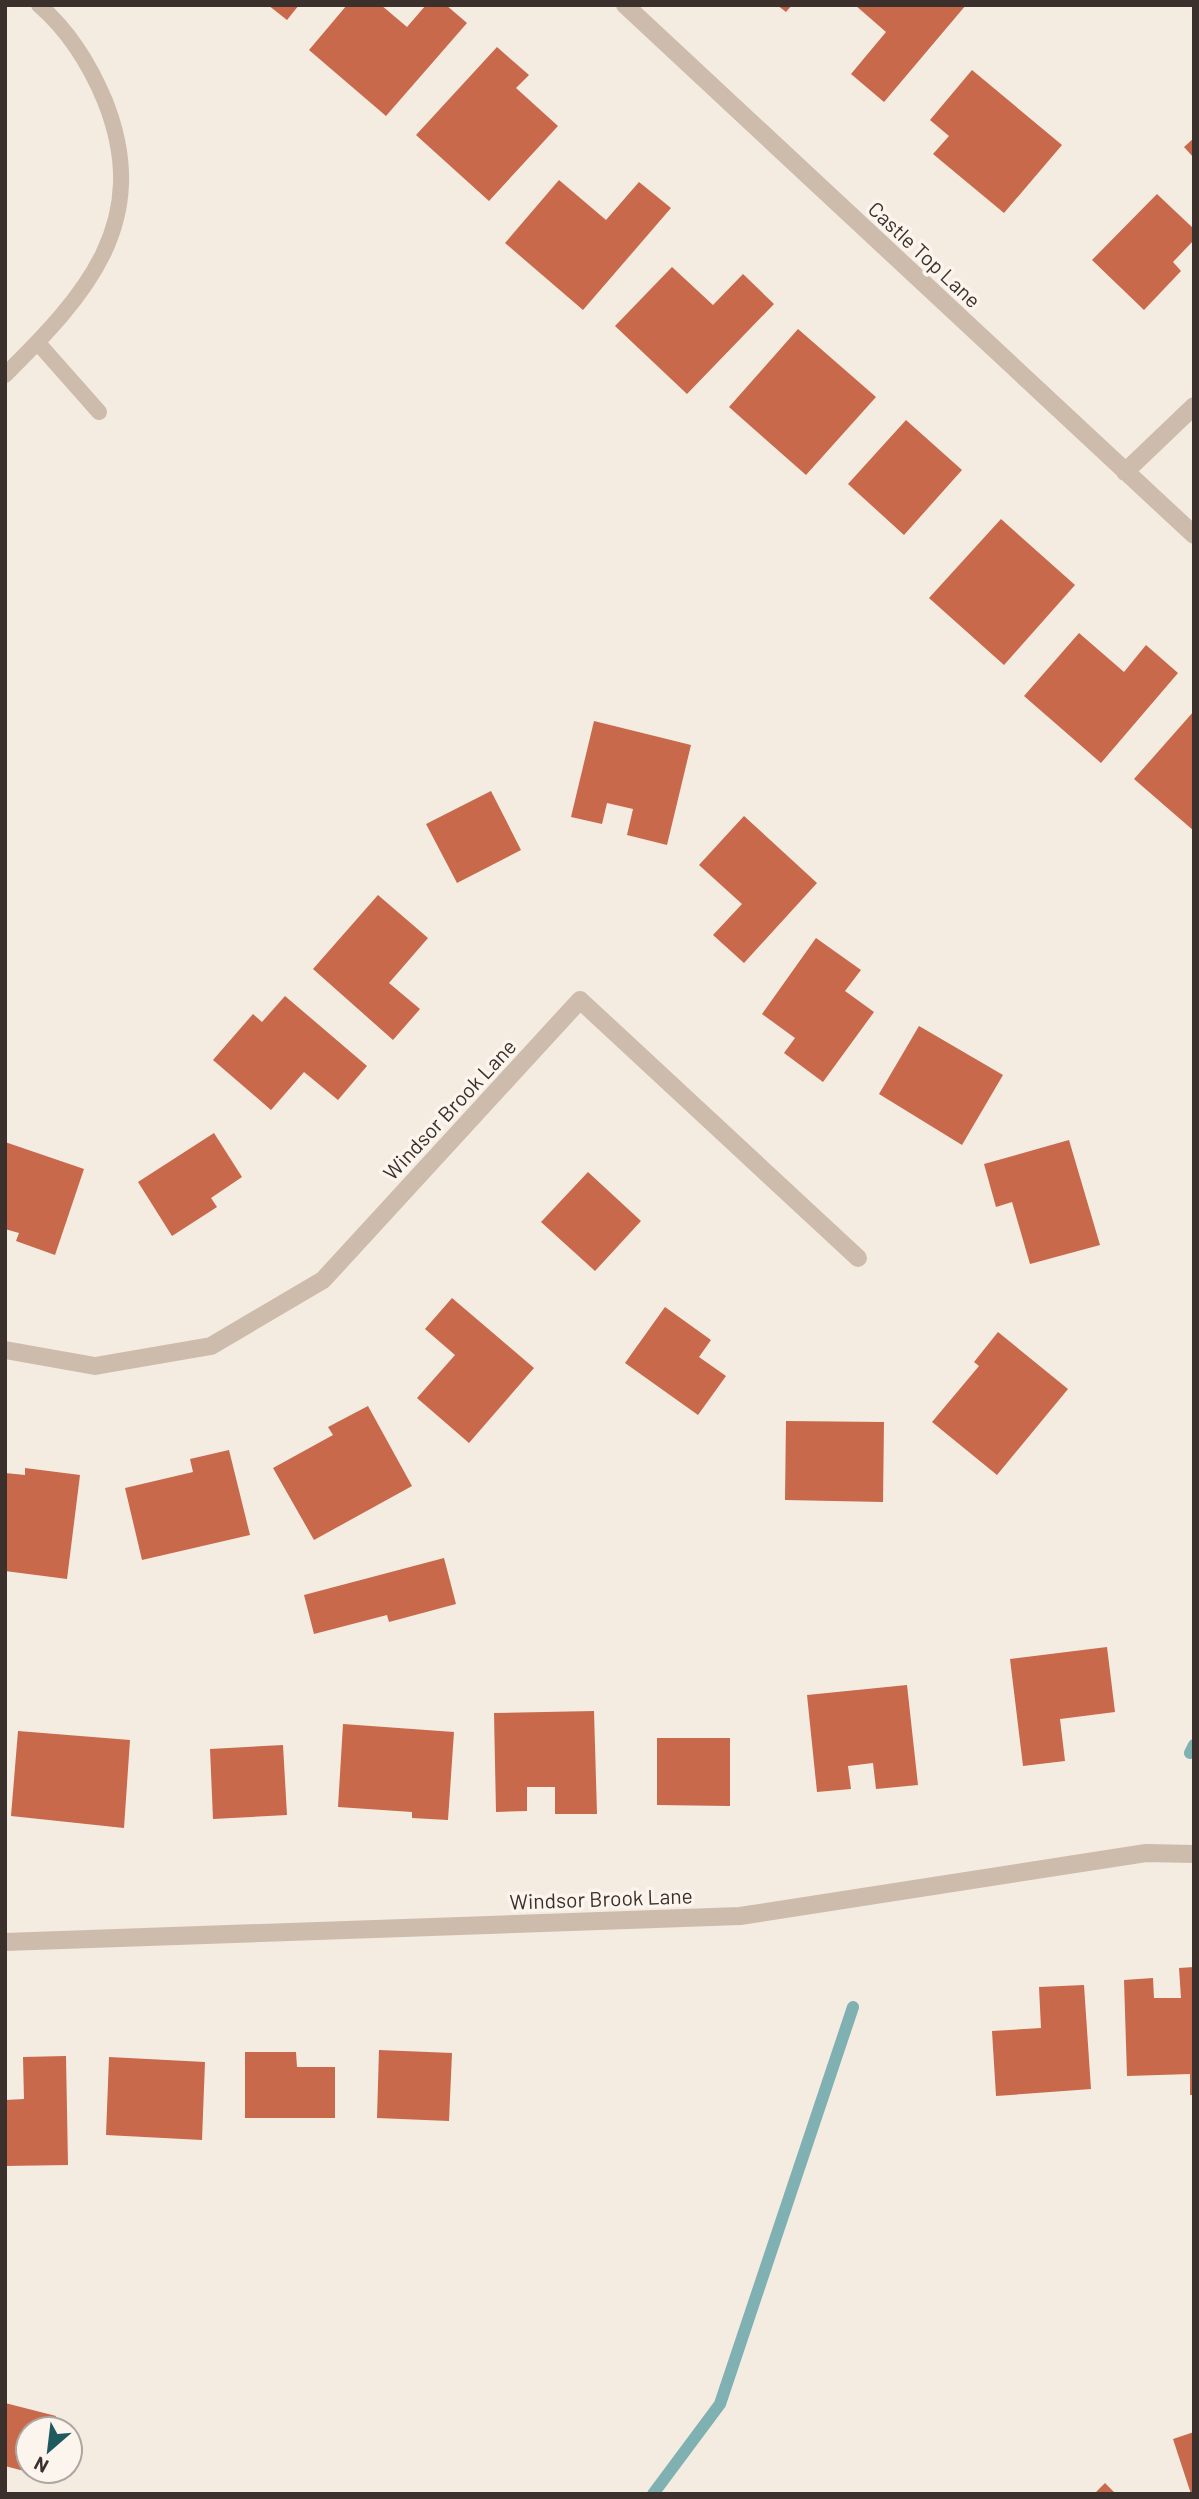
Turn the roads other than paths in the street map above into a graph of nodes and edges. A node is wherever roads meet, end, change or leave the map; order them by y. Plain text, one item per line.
1 (39, 5) edge
2 (625, 5) edge
3 (38, 343) junction
4 (5, 375) edge
5 (1194, 406) edge
6 (99, 412) dead end
7 (1125, 472) junction
8 (1194, 535) edge
9 (858, 1258) dead end
10 (5, 1350) edge
11 (1194, 1854) edge
12 (5, 1942) edge

1 - 3 lane
2 - 7 street, Castle Top Lane
3 - 4 lane
3 - 6 lane
5 - 7 street
7 - 8 street, Castle Top Lane
9 - 10 street, Windsor Brook Lane
11 - 12 street, Windsor Brook Lane

